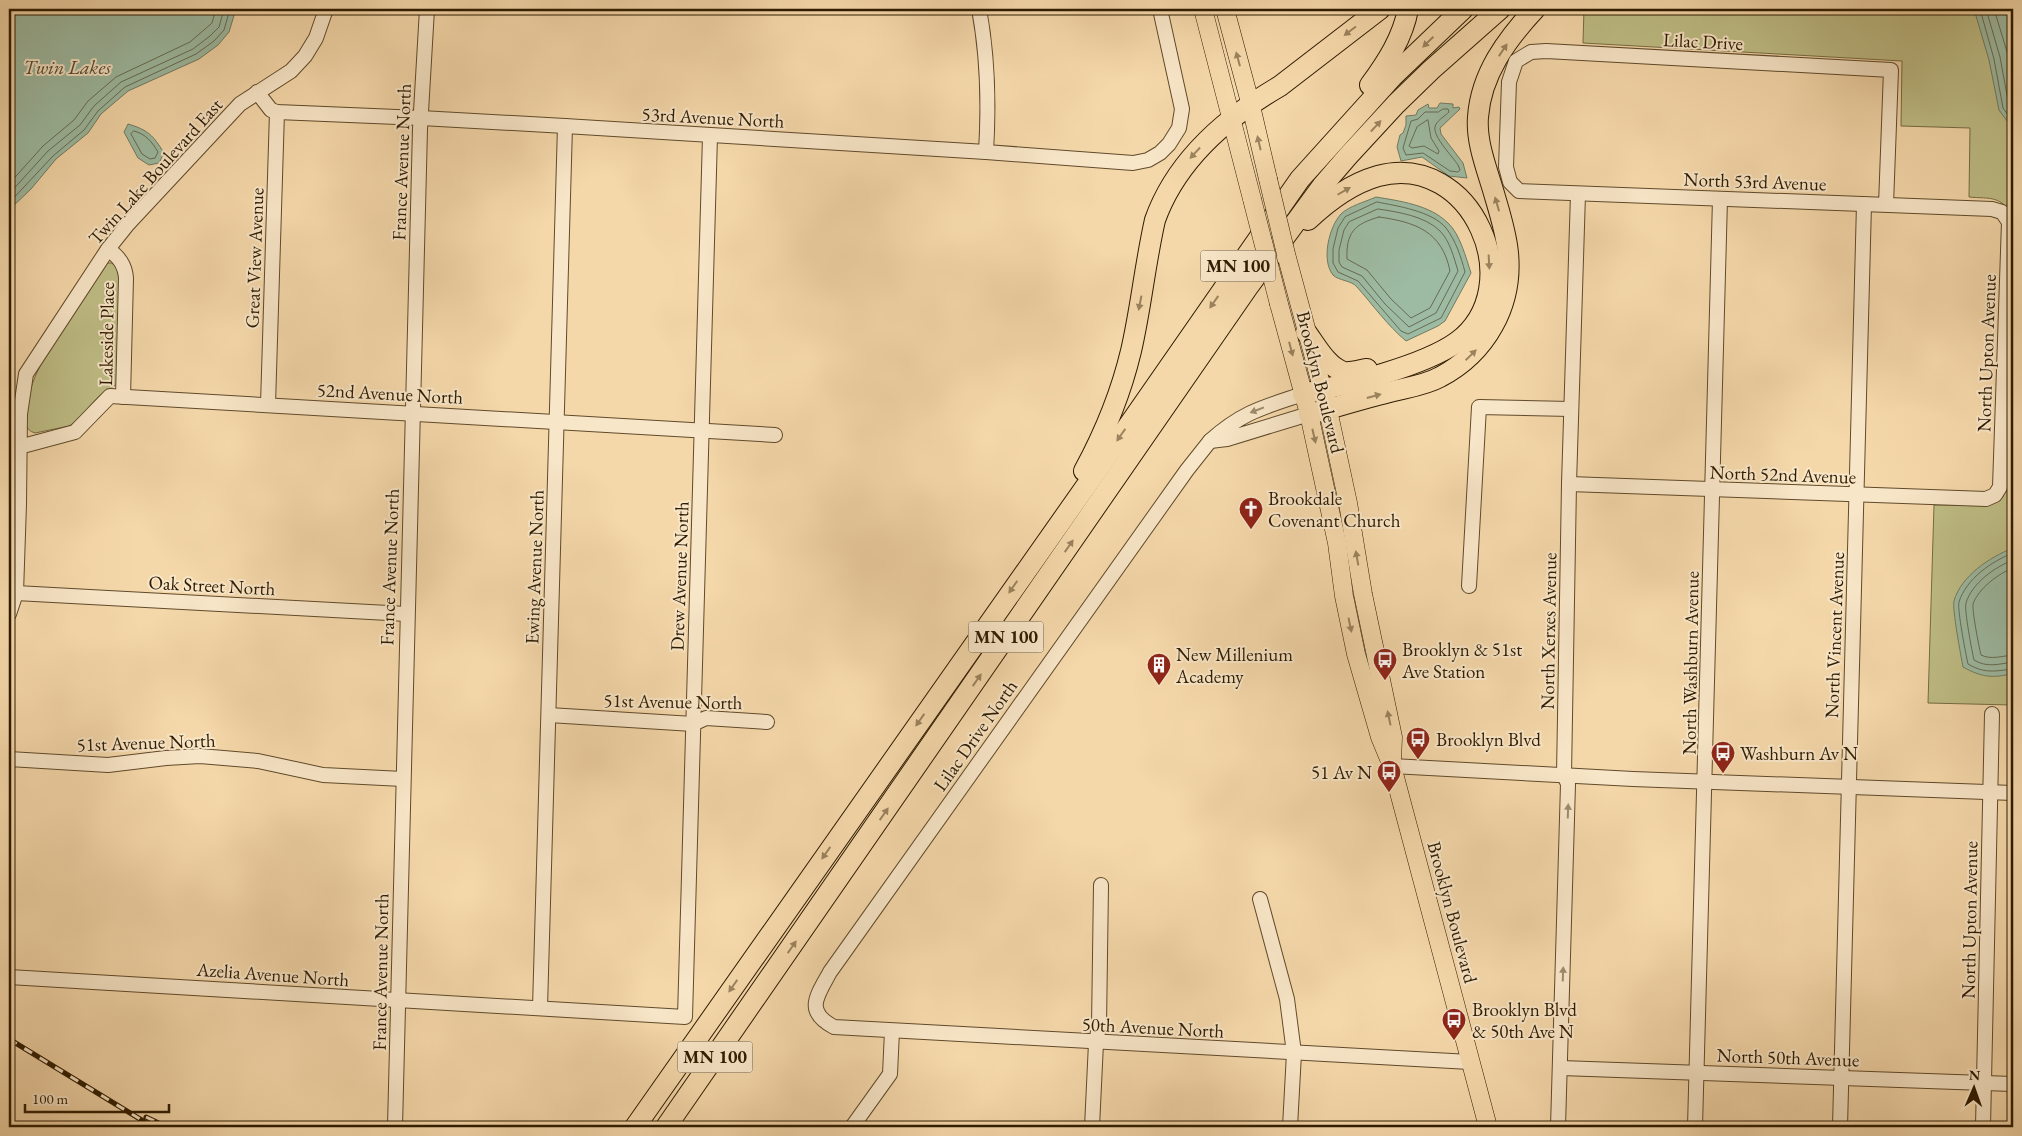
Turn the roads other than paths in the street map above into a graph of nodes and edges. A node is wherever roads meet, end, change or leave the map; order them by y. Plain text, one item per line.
1 (326, 9) edge
2 (426, 9) edge
3 (979, 9) edge
4 (1160, 9) edge
5 (1203, 9) edge
6 (1225, 9) edge
7 (1380, 9) edge
8 (1408, 9) edge
9 (1463, 9) edge
10 (1500, 9) edge
11 (1535, 9) edge
12 (257, 92) junction
13 (1251, 106) junction
14 (277, 112) junction
15 (421, 118) junction
16 (1231, 120) junction
17 (565, 126) junction
18 (710, 136) junction
19 (986, 152) junction
20 (1300, 179) junction
21 (1510, 182) joint
22 (1578, 194) junction
23 (1720, 199) junction
24 (1864, 204) junction
25 (1886, 205) junction
26 (2002, 212) joint
27 (108, 249) junction
28 (1248, 287) junction
29 (1306, 332) junction
30 (1442, 351) junction
31 (1313, 392) junction
32 (124, 397) junction
33 (268, 405) junction
34 (1571, 409) junction
35 (413, 412) junction
36 (1318, 412) junction
37 (557, 421) junction
38 (702, 430) junction
39 (775, 435) dead end
40 (1210, 441) junction
41 (19, 447) junction
42 (1569, 484) junction
43 (1713, 490) junction
44 (1995, 495) joint
45 (1857, 496) junction
46 (1041, 547) junction
47 (1469, 586) dead end
48 (16, 593) junction
49 (9, 614) edge
50 (407, 614) junction
51 (1992, 714) dead end
52 (549, 715) junction
53 (767, 722) dead end
54 (693, 724) junction
55 (9, 759) edge
56 (1392, 766) junction
57 (1564, 775) junction
58 (403, 779) junction
59 (1705, 781) junction
60 (1848, 786) junction
61 (1991, 792) junction
62 (2013, 793) edge
63 (1102, 885) dead end
64 (1260, 900) dead end
65 (9, 977) edge
66 (764, 988) junction
67 (399, 1000) junction
68 (540, 1008) junction
69 (684, 1017) joint
70 (834, 1027) joint
71 (892, 1031) junction
72 (1096, 1043) junction
73 (1294, 1053) junction
74 (1470, 1062) junction
75 (1561, 1068) junction
76 (1697, 1073) junction
77 (672, 1074) junction
78 (1841, 1077) junction
79 (1984, 1083) junction
80 (2013, 1084) edge
81 (395, 1127) edge
82 (619, 1127) edge
83 (635, 1127) edge
84 (666, 1127) edge
85 (683, 1127) edge
86 (852, 1127) edge
87 (1092, 1127) edge
88 (1290, 1127) edge
89 (1488, 1127) edge
90 (1558, 1127) edge
91 (1696, 1127) edge
92 (1840, 1127) edge
93 (1983, 1127) edge

1 - 12 street, Twin Lake Boulevard East
2 - 15 street, France Avenue North
3 - 19 street
4 - 19 street, 53rd Avenue North
5 - 16 main road, Brooklyn Boulevard
13 -> 6 main road, Brooklyn Boulevard
7 -> 13 highway
8 - 20 highway
9 -> 20 highway, MN 100
28 -> 10 highway, MN 100
36 -> 11 highway
12 - 14 street
12 - 27 street, Twin Lake Boulevard East
13 - 16 highway
29 -> 13 main road, Brooklyn Boulevard, bridge
14 - 15 street, 53rd Avenue North
14 - 33 street, Great View Avenue
15 - 17 street, 53rd Avenue North
15 - 35 street, France Avenue North
16 -> 31 main road, Brooklyn Boulevard, bridge
16 -> 46 highway
17 - 18 street, 53rd Avenue North
17 - 37 street, Ewing Avenue North
18 - 19 street, 53rd Avenue North
18 - 38 street, Drew Avenue North
20 -> 46 highway, MN 100
21 - 22 street, North 53rd Avenue
21 - 25 street, Lilac Drive
22 - 23 street, North 53rd Avenue
22 - 34 street, North Xerxes Avenue
23 - 24 street, North 53rd Avenue
23 - 43 street, North Washburn Avenue
24 - 25 street, North 53rd Avenue
24 - 45 street, North Vincent Avenue
25 - 26 street, North 53rd Avenue
26 - 44 street, North Upton Avenue
27 - 32 street, Lakeside Place
27 - 41 street, Twin Lake Boulevard East
28 -> 30 highway
66 -> 28 highway, MN 100
29 - 30 highway
29 - 31 main road, Brooklyn Boulevard
30 - 31 highway
31 - 36 main road, Brooklyn Boulevard
31 -> 40 street, Lilac Drive North
32 - 33 street, 52nd Avenue North
32 - 41 street, 52nd Avenue North
33 - 35 street, 52nd Avenue North
34 - 42 street, North Xerxes Avenue
34 - 47 street
35 - 37 street, 52nd Avenue North
35 - 50 street, France Avenue North
36 - 40 street
36 - 56 main road, Brooklyn Boulevard
37 - 38 street, 52nd Avenue North
37 - 52 street, Ewing Avenue North
38 - 39 street, 52nd Avenue North
38 - 54 street, Drew Avenue North
40 - 70 street, Lilac Drive North
41 - 48 street, Twin Lake Boulevard East
42 - 43 street, North 52nd Avenue
42 - 57 street, North Xerxes Avenue
43 - 45 street, North 52nd Avenue
43 - 59 street, North Washburn Avenue
44 - 45 street, North 52nd Avenue
45 - 60 street, North Vincent Avenue
46 -> 77 highway, MN 100
48 - 49 street, Twin Lake Boulevard East
48 - 50 street, Oak Street North
50 - 58 street, France Avenue North
51 - 61 street, North Upton Avenue
52 - 54 street, 51st Avenue North
52 - 68 street, Ewing Avenue North
53 - 54 street, 51st Avenue North
54 - 69 street, Drew Avenue North
55 - 58 street, 51st Avenue North
56 - 57 street
56 - 74 main road, Brooklyn Boulevard
57 - 59 street
75 -> 57 street, North Xerxes Avenue
58 - 67 street, France Avenue North
59 - 60 street
59 - 76 street, North Washburn Avenue
60 - 61 street
60 - 78 street, North Vincent Avenue
61 - 62 street
61 - 79 street, North Upton Avenue
63 - 72 street
64 - 73 street
65 - 67 street, Azelia Avenue North
66 - 84 highway, MN 100
66 - 85 highway
67 - 68 street, Azelia Avenue North
67 - 81 street, France Avenue North
68 - 69 street, Azelia Avenue North
70 - 71 street, 50th Avenue North
71 - 72 street, 50th Avenue North
71 - 86 street
72 - 73 street, 50th Avenue North
72 - 87 street
73 - 74 street, 50th Avenue North
73 - 88 street
74 - 89 main road, Brooklyn Boulevard
75 - 76 street, North 50th Avenue
75 - 90 street, North Xerxes Avenue
76 - 78 street, North 50th Avenue
76 - 91 street, North Washburn Avenue
77 - 82 highway
77 - 83 highway, MN 100
78 - 79 street, North 50th Avenue
78 - 92 street, North Vincent Avenue
79 - 80 street, North 50th Avenue
79 - 93 street, North Upton Avenue

